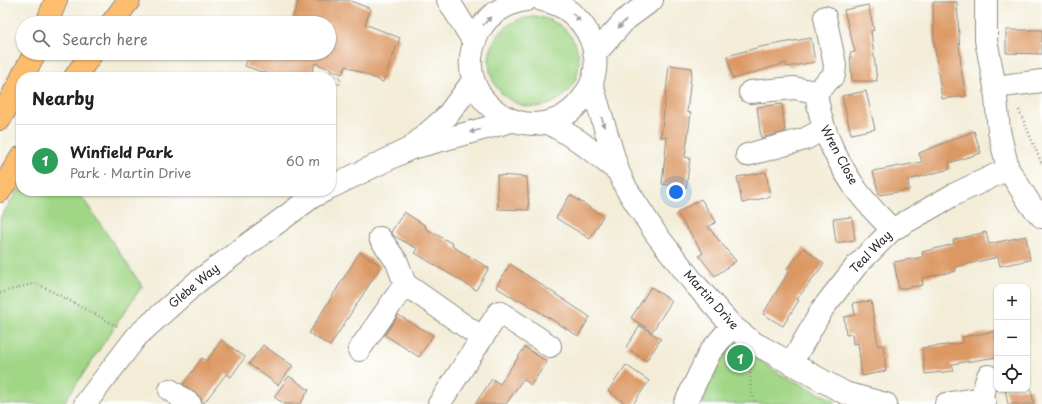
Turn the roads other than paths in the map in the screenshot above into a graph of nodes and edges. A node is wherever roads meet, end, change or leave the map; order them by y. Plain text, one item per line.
1 (56, 0) edge
2 (129, 0) edge
3 (448, 0) edge
4 (520, 0) edge
5 (542, 0) edge
6 (652, 0) edge
7 (986, 0) edge
8 (50, 16) edge
9 (117, 16) edge
10 (826, 17) dead end
11 (474, 42) junction
12 (595, 54) junction
13 (31, 60) edge
14 (87, 60) edge
15 (25, 72) edge
16 (79, 72) edge
17 (473, 81) junction
18 (1042, 81) edge
19 (592, 85) junction
20 (1003, 86) junction
21 (16, 89) edge
22 (750, 92) dead end
23 (816, 92) junction
24 (0, 119) edge
25 (512, 121) junction
26 (549, 123) junction
27 (824, 129) junction
28 (409, 149) junction
29 (747, 155) dead end
30 (16, 166) edge
31 (1008, 169) junction
32 (618, 171) junction
33 (336, 186) edge
34 (0, 191) edge
35 (314, 196) edge
36 (1042, 216) edge
37 (892, 230) junction
38 (380, 238) dead end
39 (405, 284) junction
40 (732, 326) junction
41 (482, 338) junction
42 (550, 346) dead end
43 (359, 350) dead end
44 (791, 364) junction
45 (988, 376) dead end
46 (170, 390) dead end
47 (843, 399) edge
48 (983, 401) edge
49 (85, 404) edge
50 (190, 404) edge
51 (440, 404) edge
52 (685, 404) edge
53 (886, 404) edge
54 (946, 404) edge

1 - 8 highway
2 - 9 highway
3 - 11 street
11 -> 4 street
5 -> 12 street
6 -> 12 street
7 - 20 street
10 - 23 street
11 - 17 street
12 - 19 street
13 - 15 highway
14 - 16 highway
17 - 25 street
17 - 28 street
18 - 20 street
19 - 26 street
19 -> 32 street, Martin Drive
20 - 31 street
21 - 24 highway
22 - 23 street
23 - 27 street, Wren Close
25 - 26 street
25 -> 28 street
26 - 32 street, Martin Drive
27 - 29 street
27 - 37 street, Wren Close
28 - 33 street
30 - 34 highway
31 - 36 street
31 - 37 street, Teal Way
32 - 40 street, Martin Drive
35 - 49 street, Glebe Way
37 - 44 street, Teal Way
38 - 39 street
39 - 41 street
39 - 43 street
40 - 44 street, Martin Drive
40 - 52 street
41 - 42 street
41 - 51 street
44 - 47 street, Martin Drive
45 - 48 street
46 - 50 street
47 - 53 street, Martin Drive
48 - 54 street

